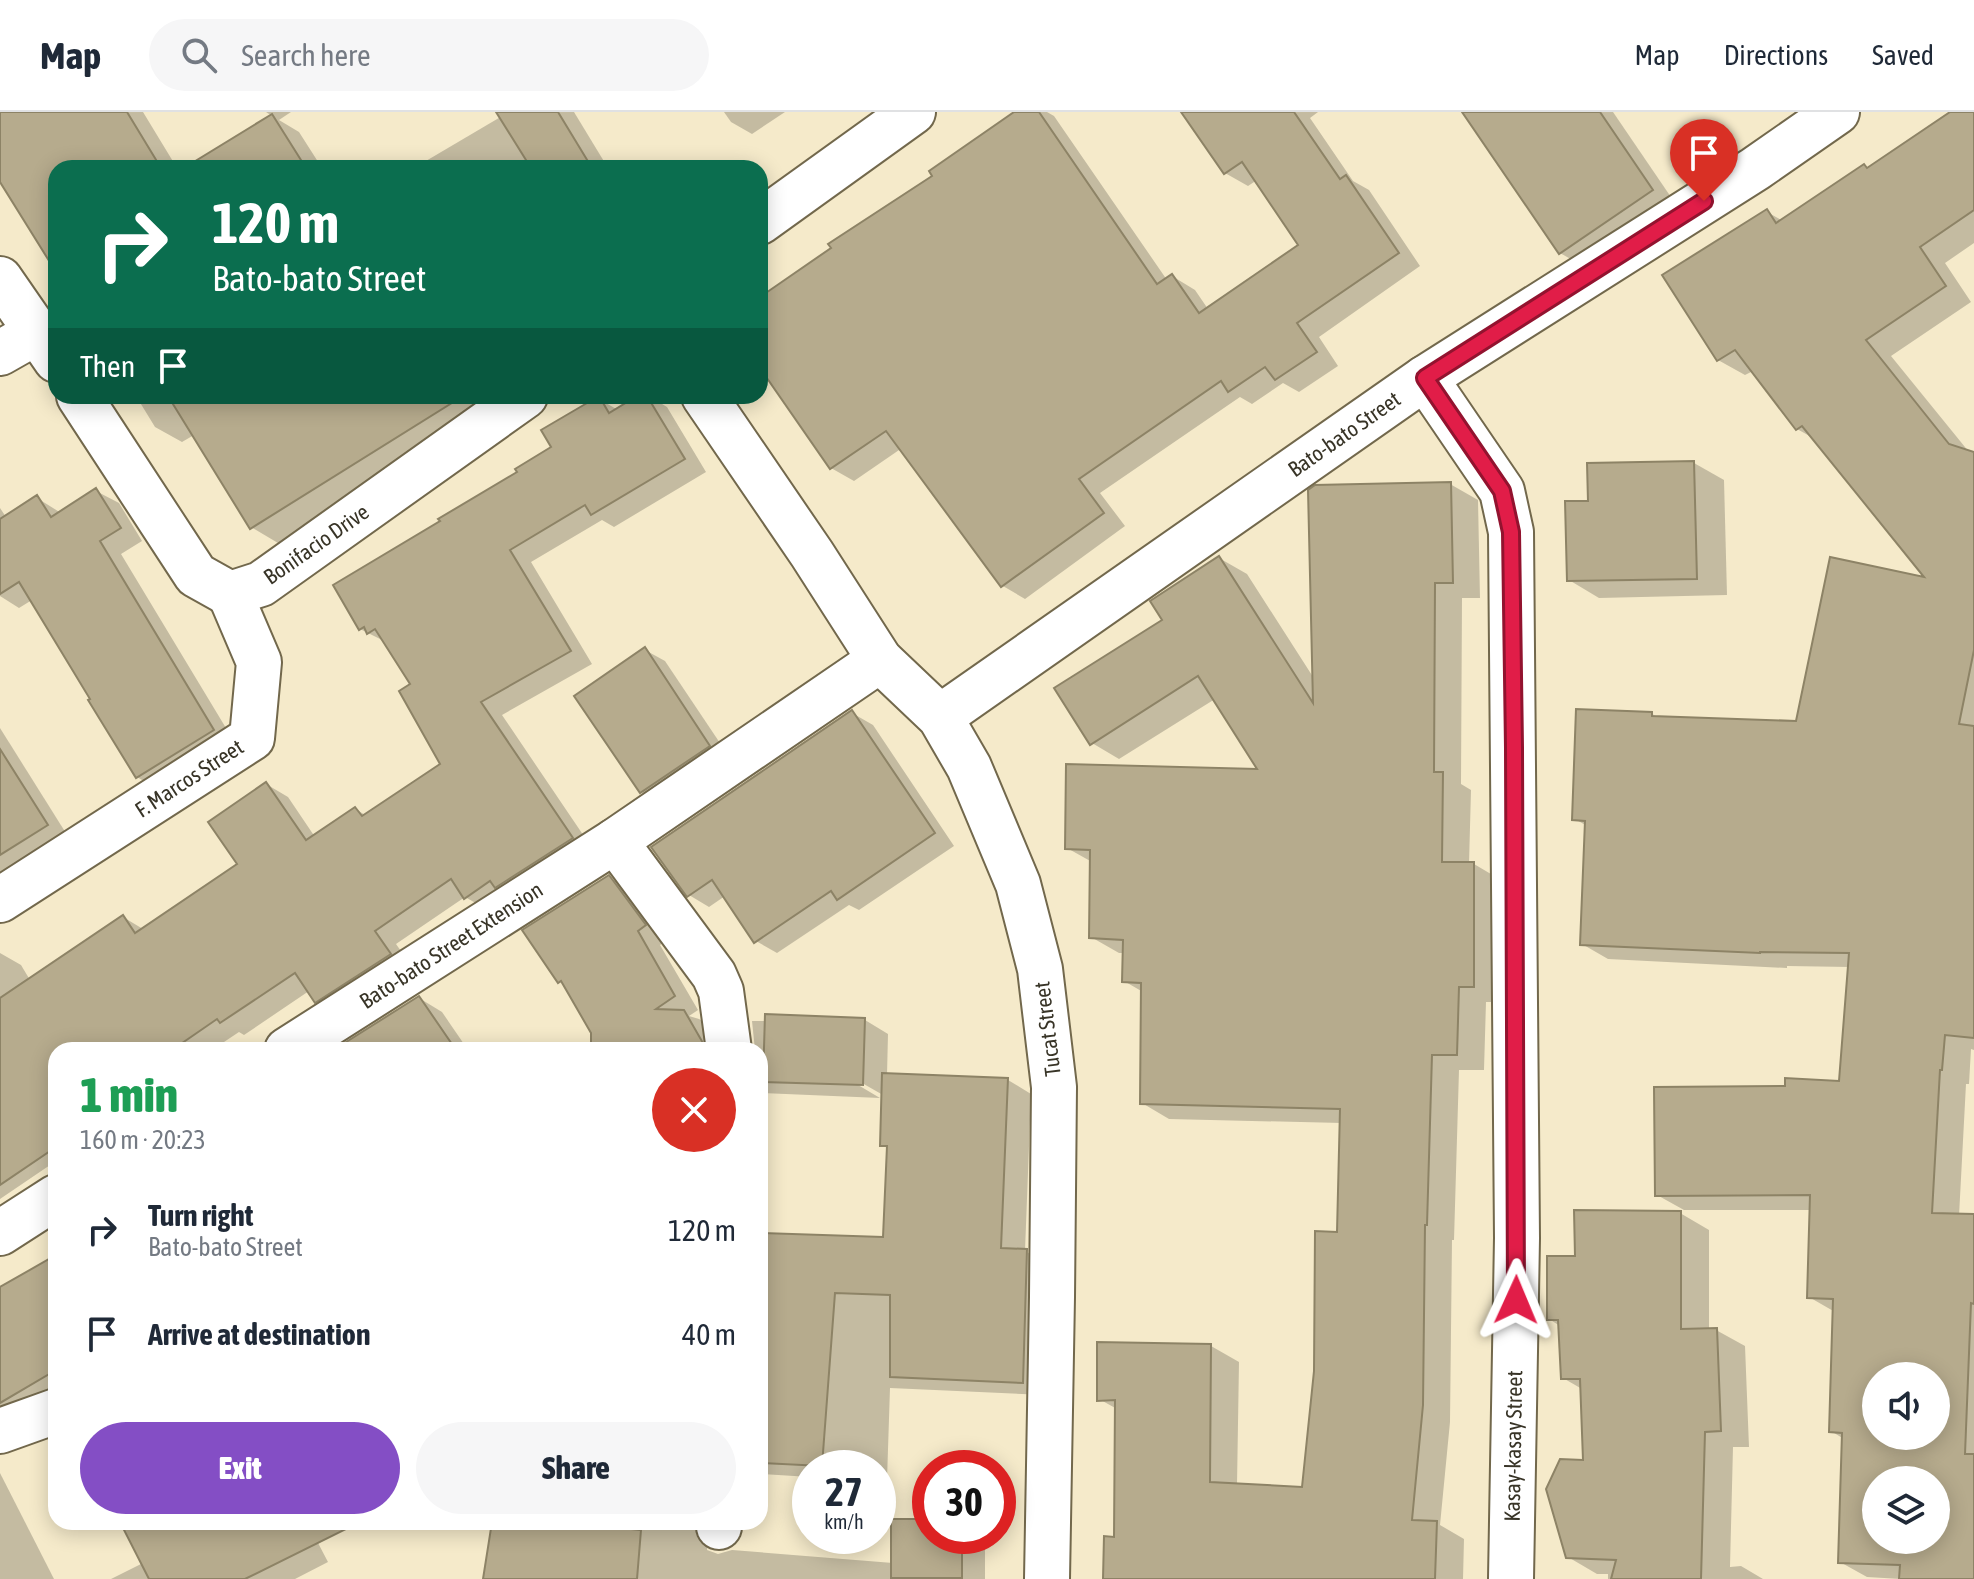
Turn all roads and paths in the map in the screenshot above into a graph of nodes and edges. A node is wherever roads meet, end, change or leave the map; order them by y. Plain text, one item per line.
1 (913, 112) edge
2 (1837, 112) edge
3 (768, 216) edge
4 (0, 279) edge
5 (31, 348) edge
6 (1425, 378) junction
7 (84, 404) edge
8 (514, 404) edge
9 (709, 404) edge
10 (230, 594) junction
11 (880, 660) junction
12 (940, 717) junction
13 (615, 841) junction
14 (0, 900) edge
15 (300, 1042) edge
16 (728, 1042) edge
17 (48, 1202) edge
18 (0, 1233) edge
19 (48, 1414) edge
20 (0, 1431) edge
21 (1047, 1579) edge
22 (1511, 1579) edge

1 - 3 street
2 - 6 street, Bato-bato Street
4 - 5 street
6 - 12 street, Bato-bato Street
6 - 22 street, Kasay-kasay Street
7 - 10 street
8 - 10 street, Bonifacio Drive
9 - 11 street, Tucat Street
10 - 14 street, F. Marcos Street
11 - 12 street, Tucat Street
11 - 13 street, Bato-bato Street Extension
12 - 21 street, Tucat Street
13 - 15 street, Bato-bato Street Extension
13 - 16 street
17 - 18 street
19 - 20 street

